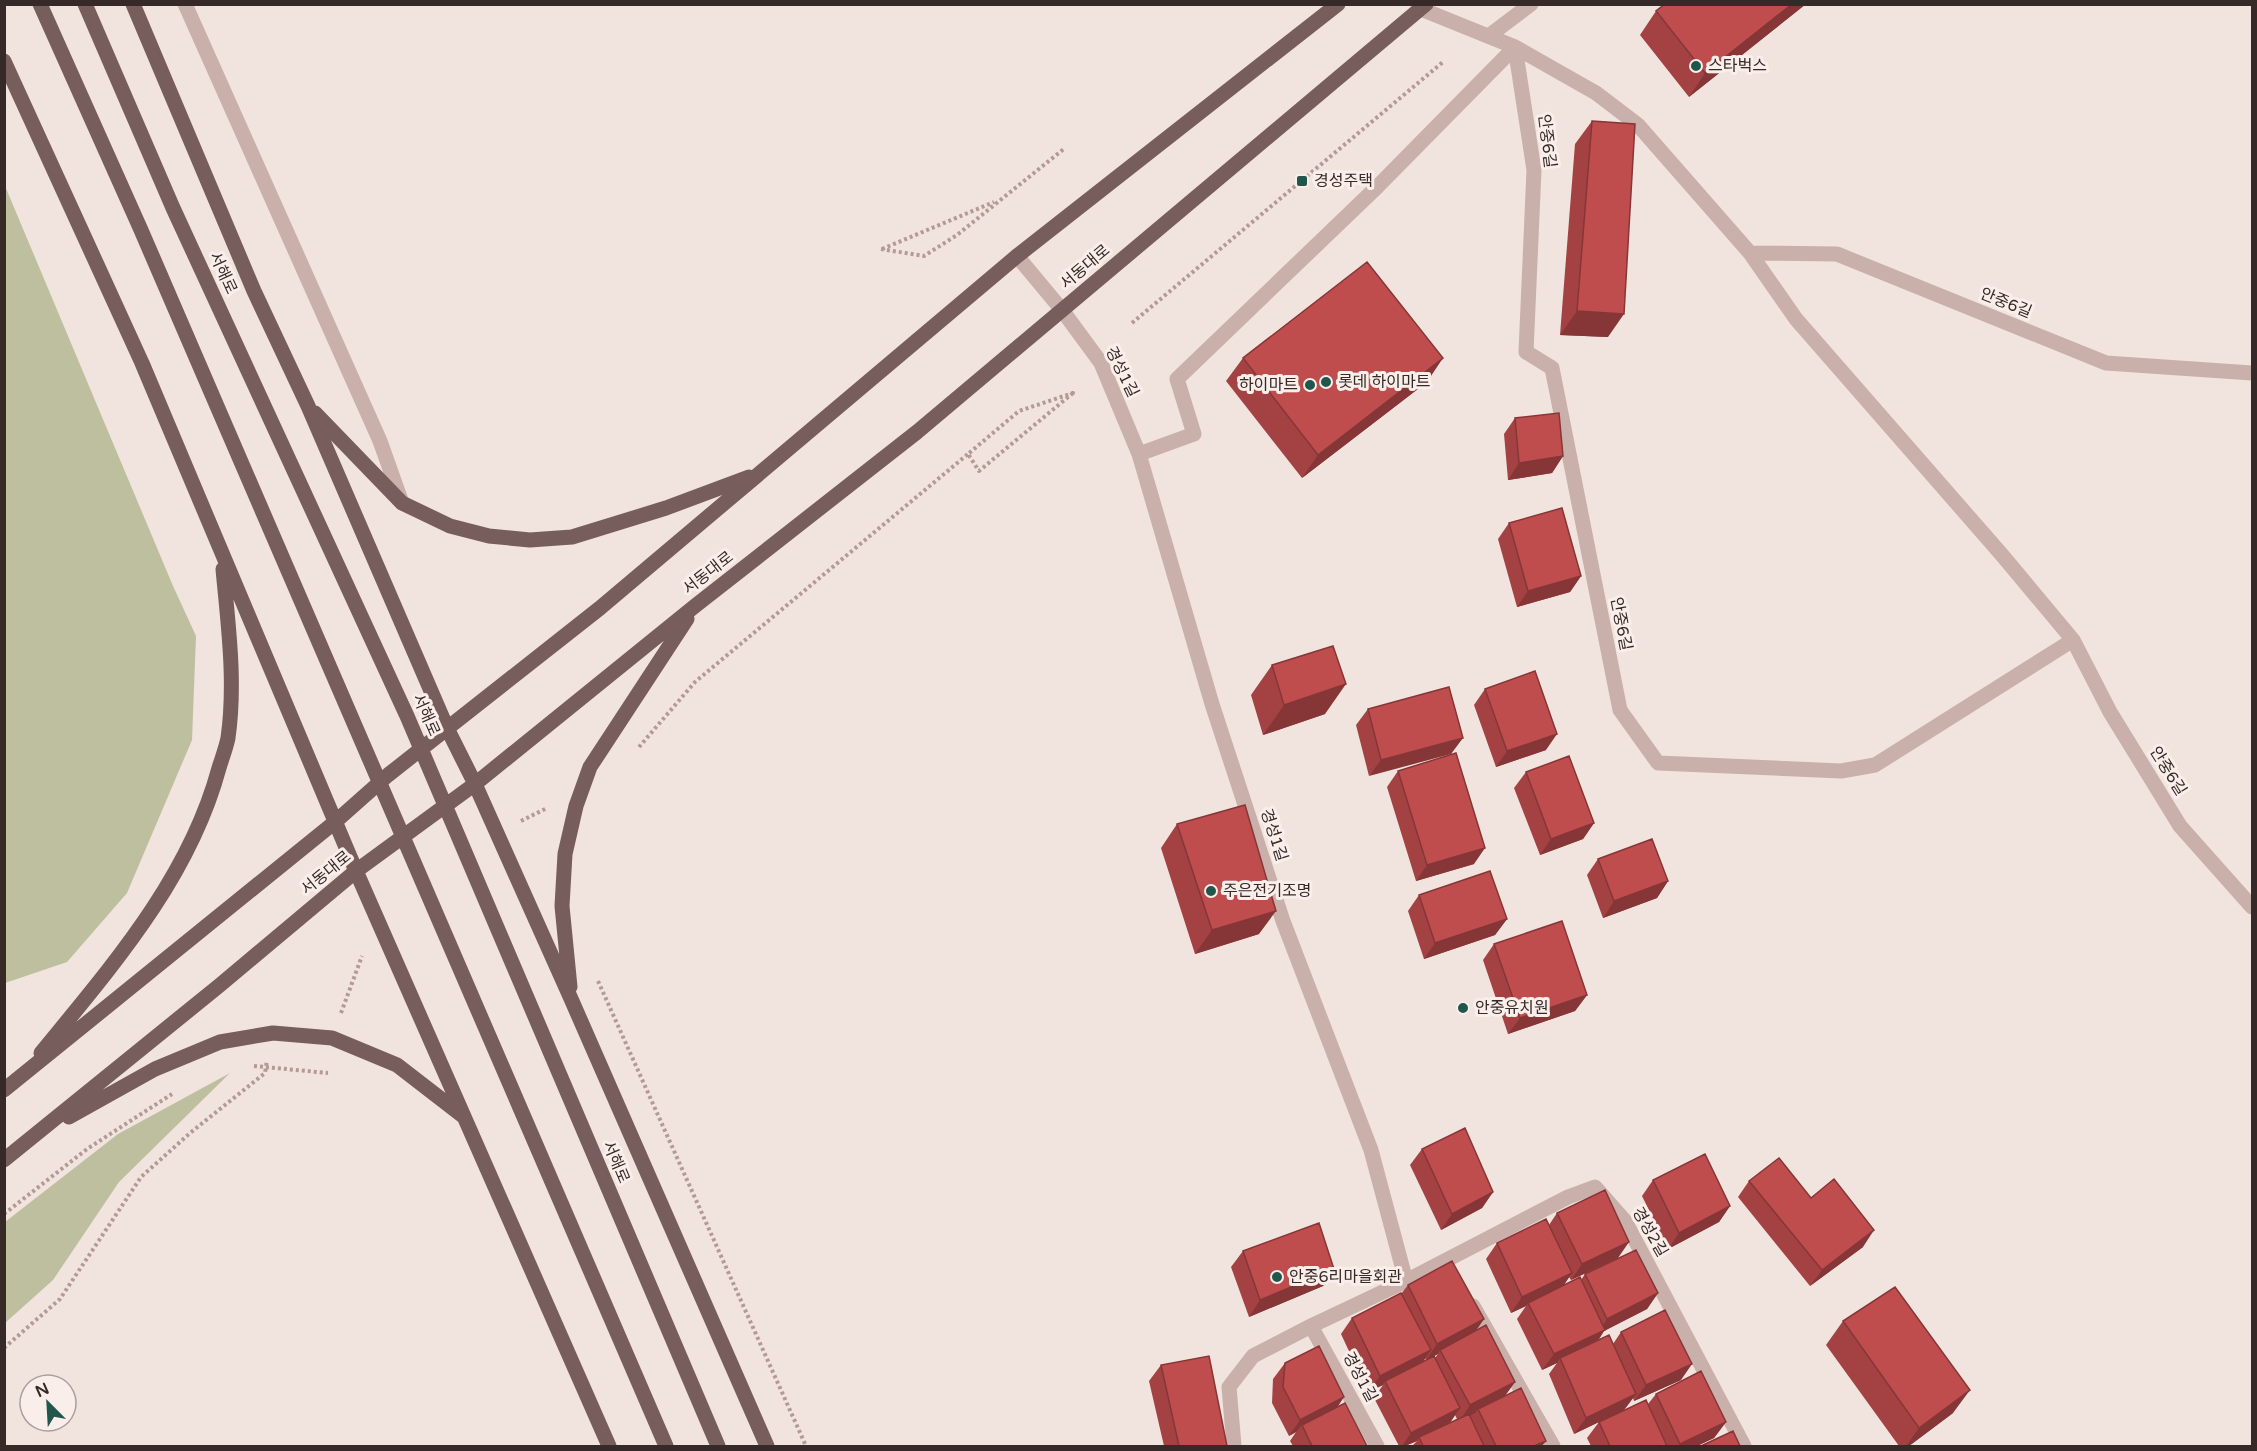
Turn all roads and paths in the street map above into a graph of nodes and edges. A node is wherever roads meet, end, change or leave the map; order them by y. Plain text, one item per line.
1 (40, 4) edge
2 (85, 4) edge
3 (133, 4) edge
4 (184, 4) edge
5 (1338, 4) edge
6 (1531, 4) edge
7 (1424, 7) edge
8 (1490, 35) junction
9 (1515, 47) junction
10 (4, 61) edge
11 (1443, 62) dead end
12 (1065, 148) dead end
13 (998, 200) junction
14 (1750, 253) junction
15 (1017, 256) junction
16 (1062, 310) junction
17 (1132, 323) dead end
18 (2253, 373) edge
19 (308, 406) junction
20 (968, 454) junction
21 (1139, 454) junction
22 (760, 472) junction
23 (402, 503) junction
24 (222, 554) junction
25 (695, 606) junction
26 (2073, 640) junction
27 (447, 728) junction
28 (632, 754) dead end
29 (475, 784) junction
30 (549, 807) dead end
31 (335, 822) junction
32 (518, 823) dead end
33 (356, 871) junction
34 (2253, 907) edge
35 (362, 955) dead end
36 (594, 971) dead end
37 (572, 1001) junction
38 (340, 1015) dead end
39 (273, 1033) junction
40 (243, 1065) dead end
41 (266, 1067) junction
42 (328, 1073) dead end
43 (21, 1077) junction
44 (182, 1088) dead end
45 (4, 1090) edge
46 (465, 1117) junction
47 (33, 1137) junction
48 (4, 1160) edge
49 (4, 1214) edge
50 (1406, 1281) junction
51 (1464, 1290) edge
52 (1311, 1326) junction
53 (4, 1348) edge
54 (609, 1446) edge
55 (666, 1446) edge
56 (718, 1446) edge
57 (767, 1446) edge
58 (806, 1446) edge
59 (1234, 1446) edge
60 (1377, 1446) edge
61 (1553, 1446) edge
62 (1744, 1446) edge

1 - 55 main road
2 - 56 main road, 서해로
3 - 19 main road
4 - 23 street
5 - 15 main road, 서동대로
6 - 8 street
7 - 8 street, 안중6길
7 - 16 main road, 서동대로
8 - 9 street, 안중6길
9 - 14 street, 안중6길
9 - 21 street
9 - 26 street, 안중6길
10 - 24 main road
11 - 17 path
12 - 13 path
13 - 13 path
14 - 18 street, 안중6길
14 - 26 street, 안중6길
15 - 16 street, 경성1길
15 - 22 main road, 서동대로
16 - 21 street, 경성1길
16 - 25 main road, 서동대로
19 - 23 main road
19 - 27 main road
20 - 20 path
20 - 28 path
21 - 50 street, 경성1길
22 - 23 main road
22 - 27 main road, 서동대로
24 - 31 main road
24 - 43 main road
25 - 29 main road, 서동대로
25 - 37 main road
26 - 34 street, 안중6길
27 - 29 main road
27 - 31 main road, 서동대로
29 - 33 main road, 서동대로
29 - 37 main road
30 - 32 path
31 - 33 main road
31 - 43 main road, 서동대로
33 - 46 main road
33 - 47 main road, 서동대로
35 - 38 path
36 - 58 path
37 - 57 main road
39 - 41 path
39 - 46 main road
39 - 47 main road
40 - 41 path
41 - 42 path
41 - 53 path
43 - 45 main road, 서동대로
44 - 49 path
46 - 54 main road
47 - 48 main road, 서동대로
50 - 52 street
50 - 62 street, 경성2길
51 - 61 street
52 - 59 street
52 - 60 street, 경성1길

